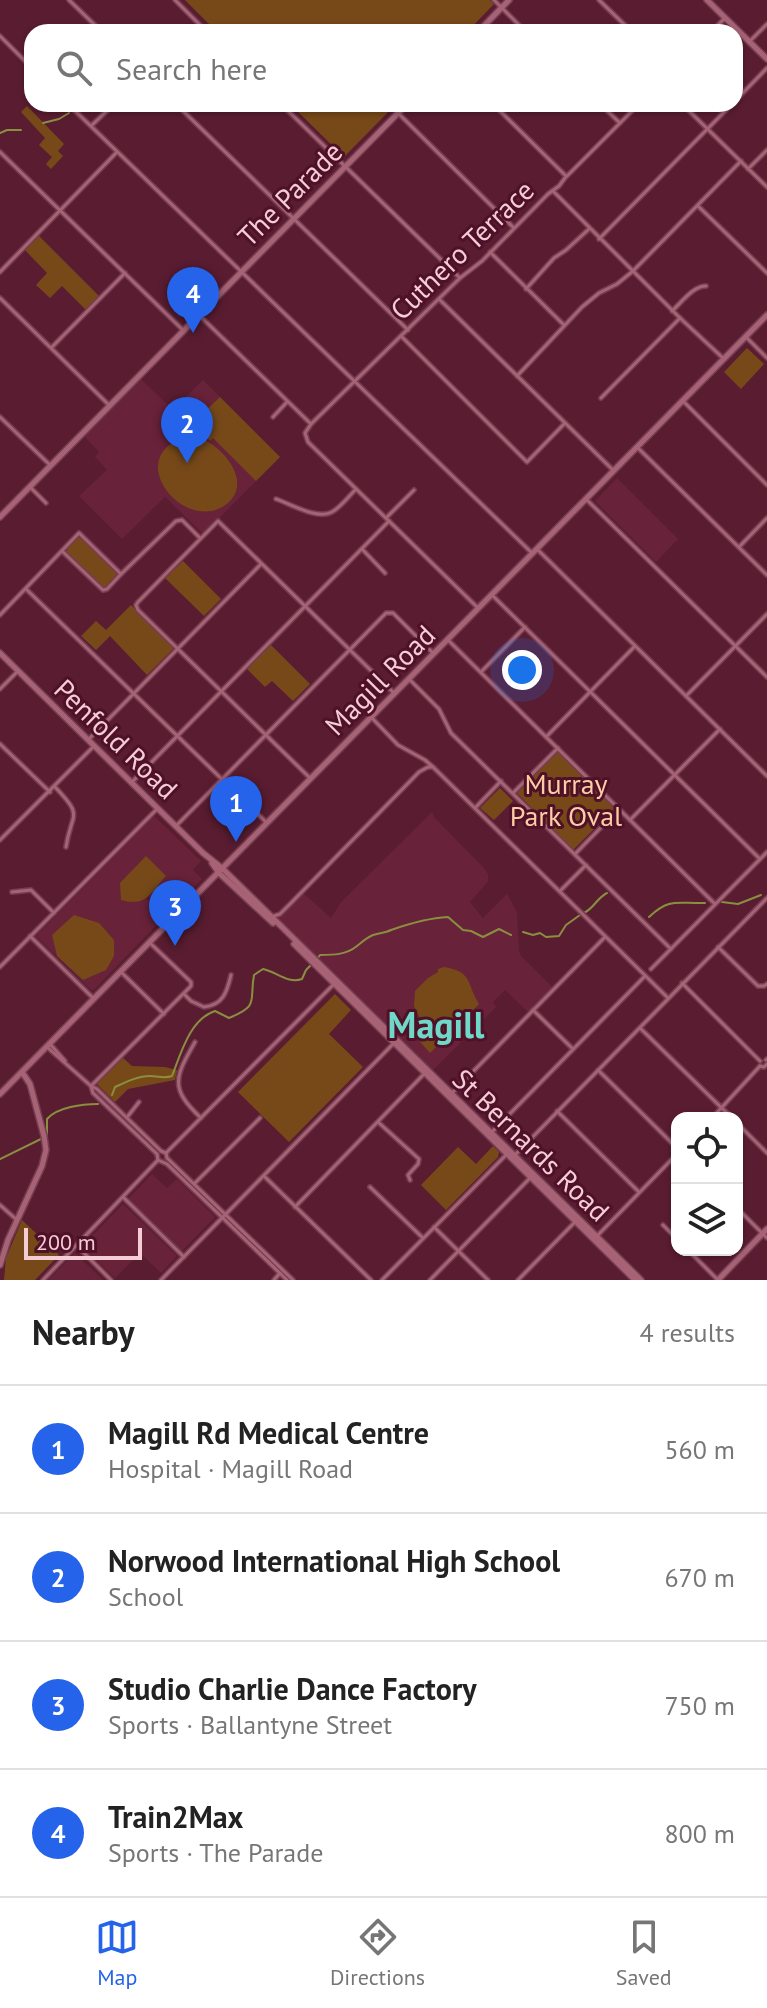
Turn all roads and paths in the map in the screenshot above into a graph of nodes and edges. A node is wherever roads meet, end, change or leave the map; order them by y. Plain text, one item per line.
1 (69, 0) edge
2 (175, 0) edge
3 (494, 0) edge
4 (509, 0) edge
5 (599, 0) edge
6 (707, 0) edge
7 (501, 8) junction
8 (725, 18) junction
9 (94, 24) edge
10 (197, 24) edge
11 (486, 24) edge
12 (518, 24) edge
13 (624, 24) edge
14 (719, 24) edge
15 (731, 24) edge
16 (767, 24) edge
17 (743, 35) edge
18 (0, 36) edge
19 (750, 42) junction
20 (767, 59) edge
21 (24, 60) edge
22 (767, 68) edge
23 (743, 92) edge
24 (76, 112) edge
25 (106, 112) edge
26 (184, 112) edge
27 (289, 112) edge
28 (501, 112) edge
29 (608, 112) edge
30 (631, 112) edge
31 (690, 112) edge
32 (723, 112) edge
33 (398, 113) joint
34 (620, 123) junction
35 (91, 126) junction
36 (707, 129) junction
37 (767, 150) edge
38 (0, 152) edge
39 (117, 152) junction
40 (741, 161) junction
41 (346, 166) junction
42 (748, 169) junction
43 (566, 176) junction
44 (767, 187) edge
45 (553, 191) junction
46 (698, 206) junction
47 (61, 210) junction
48 (294, 219) junction
49 (514, 228) junction
50 (589, 229) junction
51 (599, 239) junction
52 (490, 252) junction
53 (633, 271) junction
54 (0, 272) edge
55 (242, 272) junction
56 (125, 273) junction
57 (767, 273) edge
58 (460, 278) junction
59 (706, 286) dead end
60 (526, 289) junction
61 (0, 298) edge
62 (438, 299) junction
63 (672, 311) junction
64 (199, 315) junction
65 (767, 315) edge
66 (680, 318) junction
67 (564, 325) junction
68 (408, 330) junction
69 (184, 331) junction
70 (401, 336) junction
71 (746, 337) junction
72 (52, 348) junction
73 (767, 358) edge
74 (724, 359) junction
75 (517, 376) junction
76 (355, 381) junction
77 (601, 398) dead end
78 (683, 401) junction
79 (287, 402) junction
80 (110, 406) junction
81 (0, 417) edge
82 (273, 417) dead end
83 (565, 423) junction
84 (311, 424) junction
85 (637, 447) junction
86 (51, 466) junction
87 (614, 471) junction
88 (767, 485) edge
89 (30, 487) junction
90 (356, 489) junction
91 (414, 490) dead end
92 (276, 499) dead end
93 (586, 499) junction
94 (46, 503) dead end
95 (0, 517) edge
96 (767, 518) edge
97 (387, 520) junction
98 (200, 538) junction
99 (739, 547) junction
100 (362, 549) junction
101 (62, 551) junction
102 (535, 551) junction
103 (261, 564) junction
104 (385, 573) dead end
105 (121, 574) junction
106 (767, 575) edge
107 (26, 589) junction
108 (492, 595) junction
109 (305, 606) junction
110 (479, 608) junction
111 (767, 614) edge
112 (0, 615) edge
113 (525, 627) junction
114 (448, 640) junction
115 (635, 646) junction
116 (734, 647) junction
117 (178, 649) junction
118 (349, 650) junction
119 (0, 653) edge
120 (434, 654) junction
121 (18, 671) junction
122 (481, 672) junction
123 (767, 677) edge
124 (409, 679) junction
125 (0, 689) edge
126 (222, 691) junction
127 (134, 692) junction
128 (590, 692) junction
129 (395, 694) junction
130 (686, 696) junction
131 (371, 718) junction
132 (720, 729) junction
133 (265, 735) junction
134 (178, 736) junction
135 (546, 737) junction
136 (88, 740) junction
137 (0, 744) edge
138 (94, 746) junction
139 (558, 748) junction
140 (422, 758) junction
141 (433, 767) junction
142 (419, 772) junction
143 (674, 775) junction
144 (767, 776) edge
145 (309, 777) junction
146 (222, 779) junction
147 (501, 781) junction
148 (132, 782) junction
149 (55, 787) junction
150 (50, 792) junction
151 (513, 793) junction
152 (158, 808) junction
153 (475, 808) junction
154 (619, 809) junction
155 (630, 820) junction
156 (267, 824) junction
157 (176, 826) junction
158 (1, 836) edge
159 (66, 847) dead end
160 (767, 852) edge
161 (575, 854) junction
162 (760, 859) junction
163 (586, 865) junction
164 (221, 871) junction
165 (12, 892) dead end
166 (559, 892) junction
167 (767, 898) edge
168 (715, 904) junction
169 (54, 913) junction
170 (280, 914) junction
171 (271, 916) junction
172 (278, 923) junction
173 (30, 936) junction
174 (605, 937) junction
175 (150, 943) junction
176 (718, 947) junction
177 (671, 949) junction
178 (0, 967) edge
179 (320, 968) junction
180 (651, 969) dead end
181 (121, 972) junction
182 (231, 975) dead end
183 (645, 976) junction
184 (335, 982) junction
185 (682, 983) junction
186 (767, 984) edge
187 (184, 994) junction
188 (668, 998) junction
189 (94, 999) junction
190 (533, 1010) junction
191 (164, 1014) junction
192 (639, 1028) junction
193 (195, 1042) dead end
194 (395, 1042) junction
195 (48, 1046) junction
196 (573, 1049) junction
197 (765, 1063) edge
198 (598, 1070) junction
199 (22, 1072) junction
200 (426, 1072) junction
201 (91, 1086) junction
202 (0, 1094) edge
203 (450, 1095) junction
204 (139, 1102) dead end
205 (722, 1108) junction
206 (557, 1111) junction
207 (718, 1112) edge
208 (726, 1112) edge
209 (127, 1117) junction
210 (201, 1118) junction
211 (260, 1118) dead end
212 (123, 1121) junction
213 (378, 1122) junction
214 (743, 1129) edge
215 (490, 1134) junction
216 (671, 1142) edge
217 (159, 1152) junction
218 (767, 1153) edge
219 (510, 1155) junction
220 (164, 1158) junction
221 (671, 1160) edge
222 (263, 1176) junction
223 (532, 1176) junction
224 (410, 1180) dead end
225 (195, 1184) junction
226 (370, 1187) dead end
227 (639, 1192) junction
228 (204, 1196) junction
229 (124, 1197) junction
230 (0, 1205) edge
231 (295, 1207) junction
232 (743, 1213) edge
233 (224, 1216) junction
234 (17, 1220) junction
235 (577, 1220) junction
236 (663, 1225) dead end
237 (434, 1227) junction
238 (671, 1233) edge
239 (766, 1234) edge
240 (423, 1238) junction
241 (594, 1238) junction
242 (76, 1246) junction
243 (458, 1251) junction
244 (694, 1256) edge
245 (184, 1257) junction
246 (0, 1265) edge
247 (280, 1273) junction
248 (43, 1280) edge
249 (111, 1280) edge
250 (161, 1280) edge
251 (274, 1280) edge
252 (287, 1280) edge
253 (293, 1280) edge
254 (371, 1280) edge
255 (382, 1280) edge
256 (430, 1280) edge
257 (488, 1280) edge
258 (518, 1280) edge
259 (638, 1280) edge
260 (718, 1280) edge

1 - 9 street
2 - 10 street
3 - 7 street
4 - 7 main road
5 - 13 street
6 - 8 main road
7 - 11 main road
7 - 12 street
8 - 14 street
8 - 15 main road
16 - 19 street
17 - 19 main road
18 - 21 street
19 - 20 main road
22 - 23 street
24 - 35 street
25 - 35 street
26 - 48 street
27 - 41 street
28 - 43 street
29 - 34 street
30 - 34 street, Cuthero Terrace
31 - 36 street
32 - 36 street
33 - 41 main road, The Parade
33 - 49 street
34 - 43 street, Cuthero Terrace
35 - 39 street
36 - 40 street
36 - 51 street
37 - 42 street
38 - 47 street
39 - 47 street
39 - 55 street
40 - 42 street
40 - 46 street
41 - 48 main road, The Parade
41 - 58 street
42 - 44 street
43 - 45 street, Cuthero Terrace
45 - 49 street, Cuthero Terrace
45 - 50 street
46 - 53 street
46 - 57 street
47 - 54 street
47 - 56 street
48 - 55 main road, The Parade
48 - 68 street
49 - 52 street, Cuthero Terrace
50 - 51 street
50 - 60 street
51 - 53 street
52 - 58 street, Cuthero Terrace
52 - 60 street
53 - 63 street
53 - 67 street
55 - 64 main road, The Parade
55 - 76 street
56 - 69 street
56 - 72 street
58 - 62 street, Cuthero Terrace
59 - 63 street
60 - 67 street
61 - 72 street
62 - 68 street, Cuthero Terrace
62 - 75 street
63 - 66 street
64 - 69 main road, The Parade
64 - 79 street
65 - 71 main road, Magill Road
66 - 74 street
66 - 77 street
67 - 75 street
68 - 70 street, Cuthero Terrace
69 - 80 main road, The Parade
70 - 76 street, Cuthero Terrace
70 - 83 street
71 - 73 street
71 - 74 main road, Magill Road
72 - 80 street
74 - 78 main road, Magill Road
75 - 83 street
76 - 84 street, Cuthero Terrace
76 - 102 street
78 - 85 main road, Magill Road
78 - 88 street
79 - 82 street
79 - 84 street
80 - 86 main road, The Parade
81 - 86 street
83 - 87 street
84 - 90 street
85 - 87 main road, Magill Road
85 - 99 street
86 - 89 main road, The Parade
87 - 93 main road, Magill Road
89 - 94 street
89 - 95 main road, The Parade
90 - 92 street
90 - 97 street
91 - 97 street
93 - 102 main road, Magill Road
93 - 116 street
96 - 99 street
97 - 100 street
97 - 110 street
98 - 103 street
98 - 105 street
98 - 117 street
99 - 106 street
100 - 104 street
100 - 109 street
101 - 105 street
101 - 105 street
101 - 107 street
102 - 108 main road, Magill Road
102 - 115 street
103 - 109 street
103 - 117 street
107 - 112 street
107 - 127 street
108 - 110 main road, Magill Road
108 - 113 street
109 - 118 street
109 - 126 street
110 - 114 main road, Magill Road
111 - 116 street
113 - 122 street
113 - 128 street
114 - 120 main road, Magill Road
114 - 122 street
115 - 128 street
115 - 130 street
116 - 123 street
116 - 130 street
117 - 126 street
117 - 127 street
118 - 120 street
118 - 129 street
118 - 133 street
119 - 121 main road, Penfold Road
120 - 124 main road, Magill Road
121 - 125 street
121 - 136 main road, Penfold Road
122 - 135 street
124 - 129 main road, Magill Road
124 - 147 street
126 - 133 street
126 - 134 street
127 - 134 street
127 - 136 street
128 - 135 street
128 - 143 street
129 - 131 main road, Magill Road
130 - 132 street
131 - 140 street
131 - 145 main road, Magill Road
132 - 143 street
132 - 144 street
133 - 145 street
133 - 146 street
134 - 146 street
134 - 148 street
135 - 139 street
136 - 138 main road, Penfold Road
137 - 150 street
138 - 148 main road, Penfold Road
138 - 149 street
139 - 151 street
139 - 154 street
140 - 141 street
140 - 142 street
141 - 142 street
141 - 153 street
142 - 170 street
143 - 155 street
143 - 162 street
145 - 156 main road, Magill Road
146 - 156 street
146 - 157 street
147 - 151 street
147 - 153 street
148 - 152 main road, Penfold Road
149 - 150 street
149 - 159 street
150 - 158 street
151 - 161 street
152 - 157 main road, Penfold Road
152 - 169 street
153 - 166 street
154 - 155 street
154 - 161 street
155 - 168 street
156 - 164 main road, Magill Road
157 - 164 main road, Penfold Road
160 - 162 street
161 - 163 street
162 - 168 street
163 - 166 street
163 - 177 street
164 - 171 main road, St Bernards Road
164 - 175 main road, Magill Road
164 - 179 main road, St Bernards Road
165 - 169 street
166 - 174 street
167 - 176 street
168 - 177 street
169 - 173 street
170 - 171 street
170 - 172 street
171 - 172 main road, St Bernards Road
172 - 179 main road, St Bernards Road
173 - 178 street
173 - 189 street
174 - 183 street
174 - 190 street
175 - 181 main road, Magill Road
175 - 187 street
176 - 185 street
176 - 186 street
177 - 180 street
179 - 184 main road, St Bernards Road
181 - 189 main road, Magill Road
181 - 191 street
182 - 187 street
183 - 188 street
183 - 196 street
184 - 194 main road, St Bernards Road
184 - 210 street
185 - 188 street
185 - 197 street
187 - 191 street
188 - 192 street
189 - 195 main road, Magill Road
190 - 196 street
190 - 203 street
191 - 201 street
192 - 198 street
192 - 205 street
193 - 210 street
194 - 200 main road, St Bernards Road
194 - 222 street
195 - 199 main road, Magill Road
195 - 201 street
196 - 215 street
197 - 205 street
198 - 206 street
198 - 216 street
199 - 202 main road, Magill Road
199 - 234 main road
200 - 203 main road, St Bernards Road
200 - 213 street
201 - 209 street
201 - 212 street
203 - 215 main road, St Bernards Road
204 - 209 street
205 - 207 street
205 - 208 street
206 - 219 street
206 - 227 street
209 - 212 street
209 - 217 street
210 - 220 street
211 - 225 street
212 - 217 street
213 - 224 street
213 - 231 street
214 - 218 street
215 - 219 main road, St Bernards Road
217 - 220 street
217 - 220 street
219 - 223 main road, St Bernards Road
219 - 237 street
220 - 225 street
220 - 228 street
220 - 229 street
221 - 227 street
222 - 231 street
222 - 233 street
223 - 235 main road, St Bernards Road
223 - 243 street
225 - 228 street
226 - 240 street
227 - 241 street
228 - 233 street
229 - 242 street
229 - 245 street
230 - 234 street
231 - 254 street
232 - 239 street
233 - 245 street
233 - 247 street
233 - 253 street
234 - 246 main road
235 - 241 main road, St Bernards Road
235 - 258 street
236 - 238 street
237 - 240 street
237 - 243 street
239 - 260 main road
240 - 255 street
241 - 259 main road, St Bernards Road
242 - 248 street
242 - 249 street
243 - 256 street
243 - 257 street
244 - 260 street
245 - 250 street
247 - 251 street
247 - 252 street

